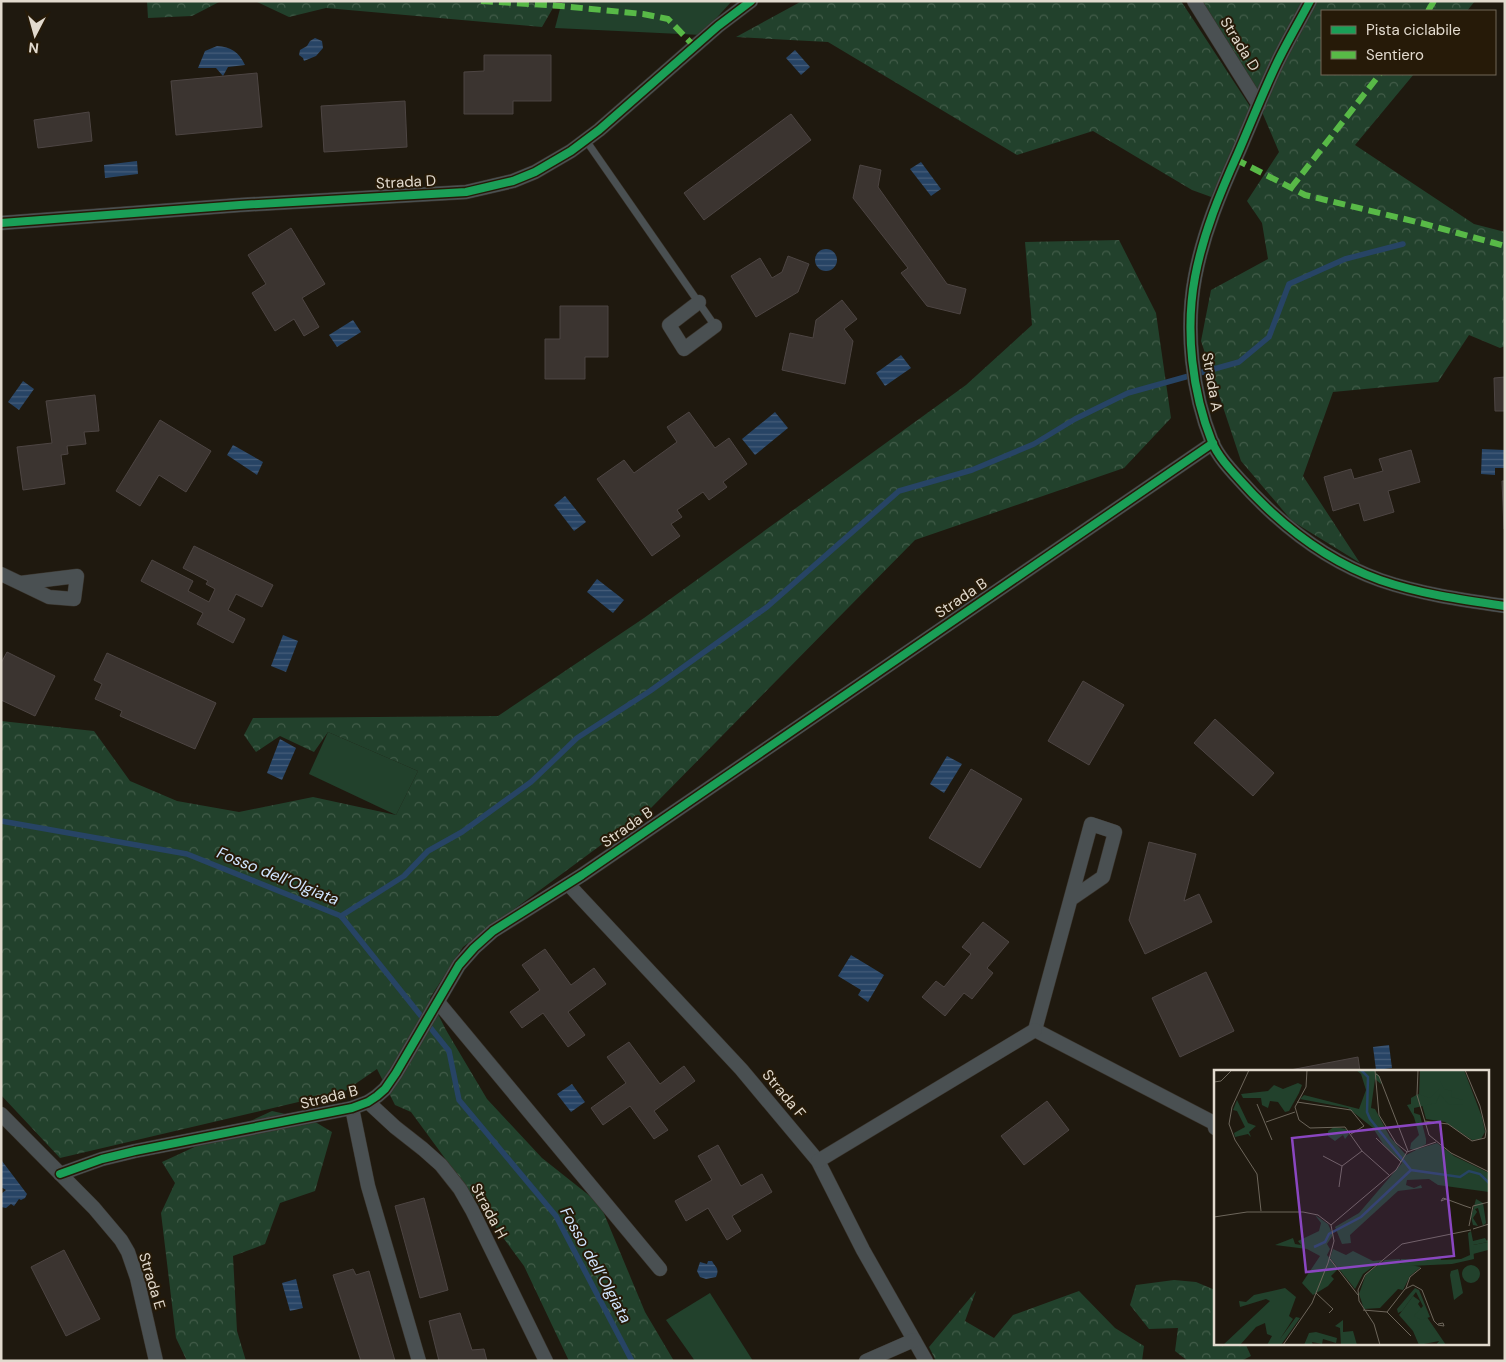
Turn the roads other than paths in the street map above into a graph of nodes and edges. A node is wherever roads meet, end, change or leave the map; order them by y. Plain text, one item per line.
1 (751, 1) edge
2 (1194, 1) edge
3 (1310, 1) edge
4 (1258, 105) junction
5 (586, 139) junction
6 (1, 223) edge
7 (699, 302) junction
8 (715, 326) joint
9 (1212, 443) junction
10 (1, 574) edge
11 (20, 583) dead end
12 (1505, 606) edge
13 (568, 884) junction
14 (1071, 898) junction
15 (438, 1002) junction
16 (1035, 1030) junction
17 (368, 1102) junction
18 (352, 1108) junction
19 (1, 1114) edge
20 (1214, 1123) edge
21 (818, 1160) junction
22 (60, 1174) junction
23 (660, 1268) dead end
24 (914, 1340) junction
25 (156, 1361) edge
26 (419, 1361) edge
27 (546, 1361) edge
28 (866, 1361) edge
29 (926, 1361) edge

1 - 5 street, Strada D
2 - 4 street, Strada D
3 - 4 street, Strada A
4 - 9 street, Strada A
5 - 6 street, Strada D
5 - 7 lane
7 - 8 lane
7 - 8 street
9 - 12 street, Strada A
9 - 13 street, Strada B
10 - 11 street
13 - 15 street, Strada B
13 - 21 street, Strada F
14 - 14 street
14 - 16 street
15 - 17 street, Strada B
15 - 23 street
16 - 20 street
16 - 21 street
17 - 18 street, Strada B
17 - 27 street, Strada H
18 - 22 street, Strada B
18 - 26 street
19 - 22 street
21 - 24 street, Strada F
22 - 25 street, Strada E
24 - 28 street
24 - 29 street, Strada F

